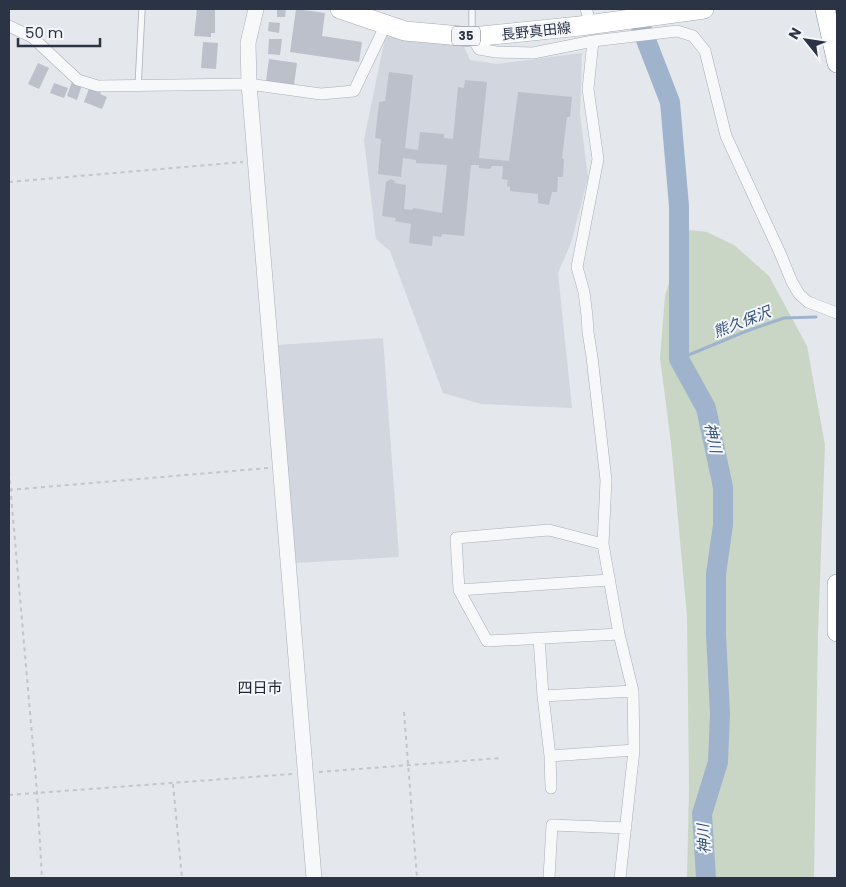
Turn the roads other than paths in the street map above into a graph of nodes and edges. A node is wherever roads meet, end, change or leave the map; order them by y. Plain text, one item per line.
1 (142, 9) edge
2 (256, 9) edge
3 (340, 9) edge
4 (472, 9) edge
5 (824, 9) edge
6 (699, 10) edge
7 (591, 23) edge
8 (386, 24) junction
9 (9, 26) edge
10 (472, 37) junction
11 (837, 63) edge
12 (249, 84) junction
13 (138, 86) junction
14 (837, 313) edge
15 (603, 544) junction
16 (609, 580) junction
17 (837, 584) edge
18 (459, 590) junction
19 (837, 627) edge
20 (837, 632) edge
21 (618, 634) junction
22 (539, 638) junction
23 (633, 692) junction
24 (543, 696) junction
25 (634, 750) junction
26 (550, 756) junction
27 (551, 788) dead end
28 (626, 828) junction
29 (314, 878) edge
30 (549, 878) edge
31 (620, 878) edge

1 - 13 lane
2 - 12 street
3 - 8 main road, 長野真田線 / 35
4 - 10 lane
5 - 11 main road
6 - 7 main road, 長野真田線 / 35
7 - 10 main road, 長野真田線 / 35
7 - 14 street
7 - 15 street
8 - 10 main road, 長野真田線 / 35
8 - 12 street
9 - 13 street
12 - 13 street
12 - 29 street
15 - 16 street
15 - 18 street
16 - 18 street
16 - 21 street
17 - 19 main road
18 - 22 street
19 - 20 main road
21 - 22 street
21 - 23 street
22 - 24 street
23 - 24 street
23 - 25 street
24 - 26 street
25 - 26 street
25 - 28 street
26 - 27 street
28 - 30 street
28 - 31 street

